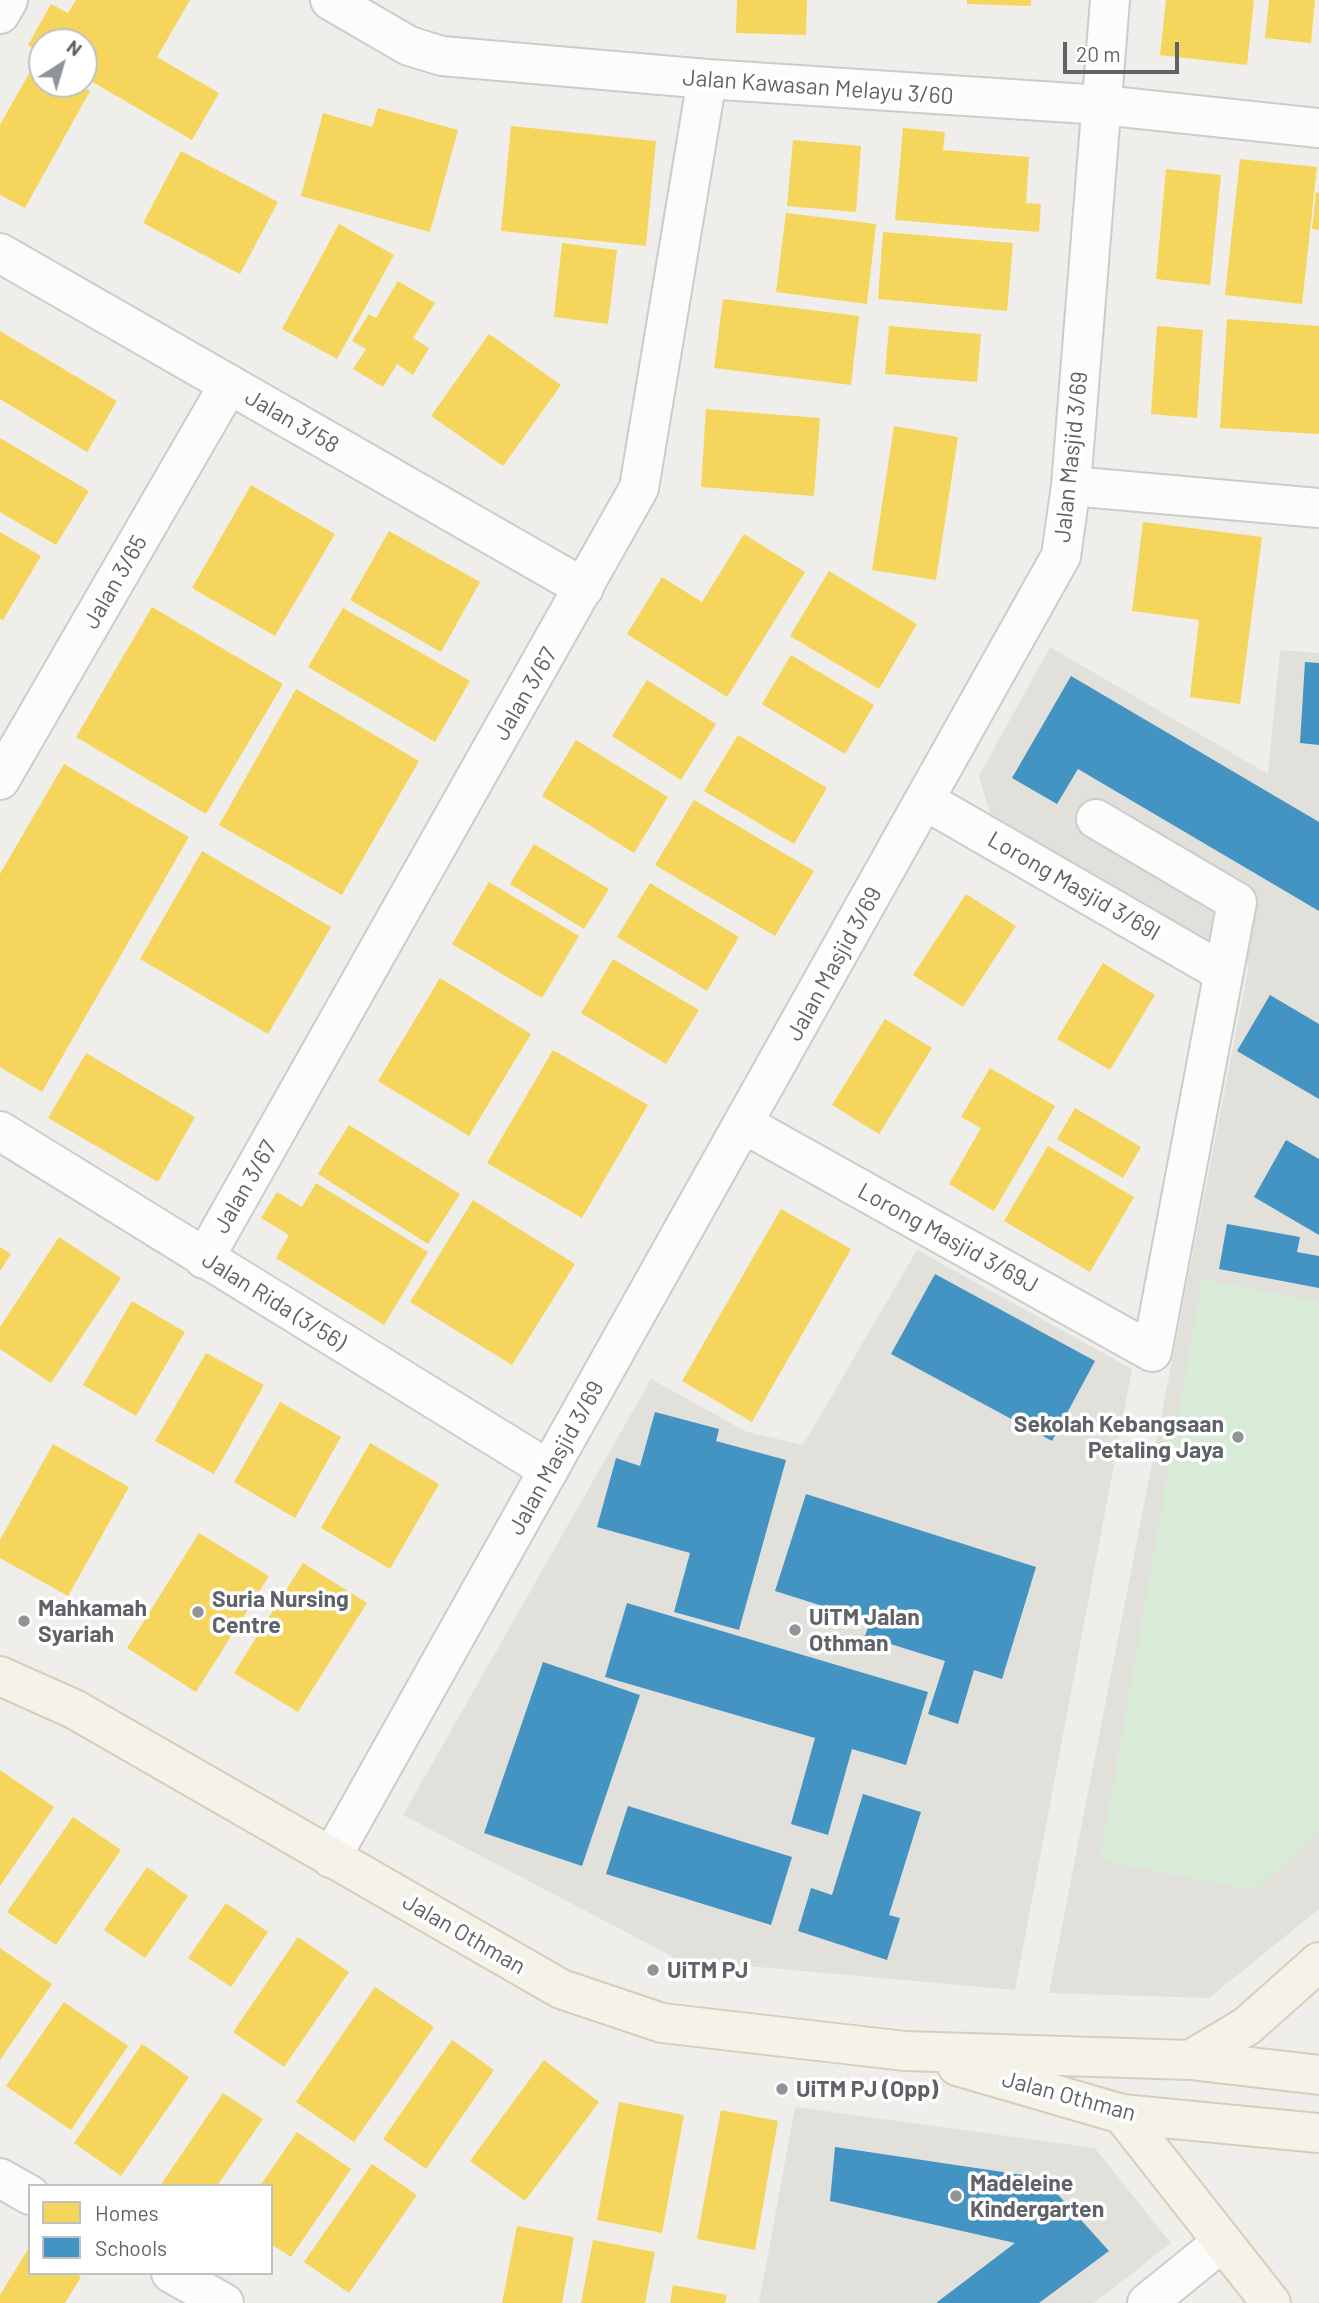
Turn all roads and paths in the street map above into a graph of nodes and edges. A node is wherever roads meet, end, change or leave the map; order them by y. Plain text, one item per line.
1 (8, 0) edge
2 (330, 0) edge
3 (1110, 0) edge
4 (0, 14) edge
5 (707, 79) junction
6 (1101, 105) junction
7 (1319, 128) edge
8 (0, 253) edge
9 (229, 384) junction
10 (1071, 486) junction
11 (1319, 508) edge
12 (584, 588) junction
13 (0, 780) edge
14 (926, 801) junction
15 (1096, 819) dead end
16 (1222, 972) junction
17 (744, 1124) junction
18 (0, 1131) edge
19 (204, 1259) junction
20 (549, 1471) junction
21 (0, 1657) edge
22 (0, 1676) edge
23 (63, 1703) junction
24 (331, 1858) junction
25 (1319, 1962) edge
26 (905, 2051) junction
27 (1190, 2060) junction
28 (1319, 2075) edge
29 (1122, 2114) junction
30 (1319, 2133) edge
31 (0, 2178) edge
32 (28, 2193) edge
33 (1221, 2243) junction
34 (175, 2275) edge
35 (224, 2303) edge
36 (1147, 2303) edge
37 (1271, 2303) edge

1 - 4 street
2 - 5 street, Jalan Kawasan Melayu 3/60
3 - 6 street, Jalan Masjid 3/69
5 - 6 street, Jalan Kawasan Melayu 3/60
5 - 12 street, Jalan 3/67
6 - 7 street, Jalan Kawasan Melayu 3/60
6 - 10 street, Jalan Masjid 3/69
8 - 9 street, Jalan 3/58
9 - 12 street, Jalan 3/58
9 - 13 street, Jalan 3/65
10 - 11 street
10 - 14 street, Jalan Masjid 3/69
12 - 19 street, Jalan 3/67
14 - 16 street, Lorong Masjid 3/69I
14 - 17 street, Jalan Masjid 3/69
15 - 16 street
16 - 17 street, Lorong Masjid 3/69J
17 - 20 street, Jalan Masjid 3/69
18 - 19 street, Jalan Rida (3/56)
19 - 20 street, Jalan Rida (3/56)
20 - 24 street, Jalan Masjid 3/69
21 - 23 main road, Jalan Othman
22 - 23 main road, Jalan Othman
23 - 24 main road, Jalan Othman
24 - 26 main road, Jalan Othman
25 - 27 main road
26 - 27 main road, Jalan Othman
26 - 29 main road, Jalan Othman
27 - 28 main road, Jalan Othman
29 - 30 main road, Jalan Othman
29 - 33 main road
31 - 32 street
33 - 36 street
33 - 37 main road
34 - 35 street

